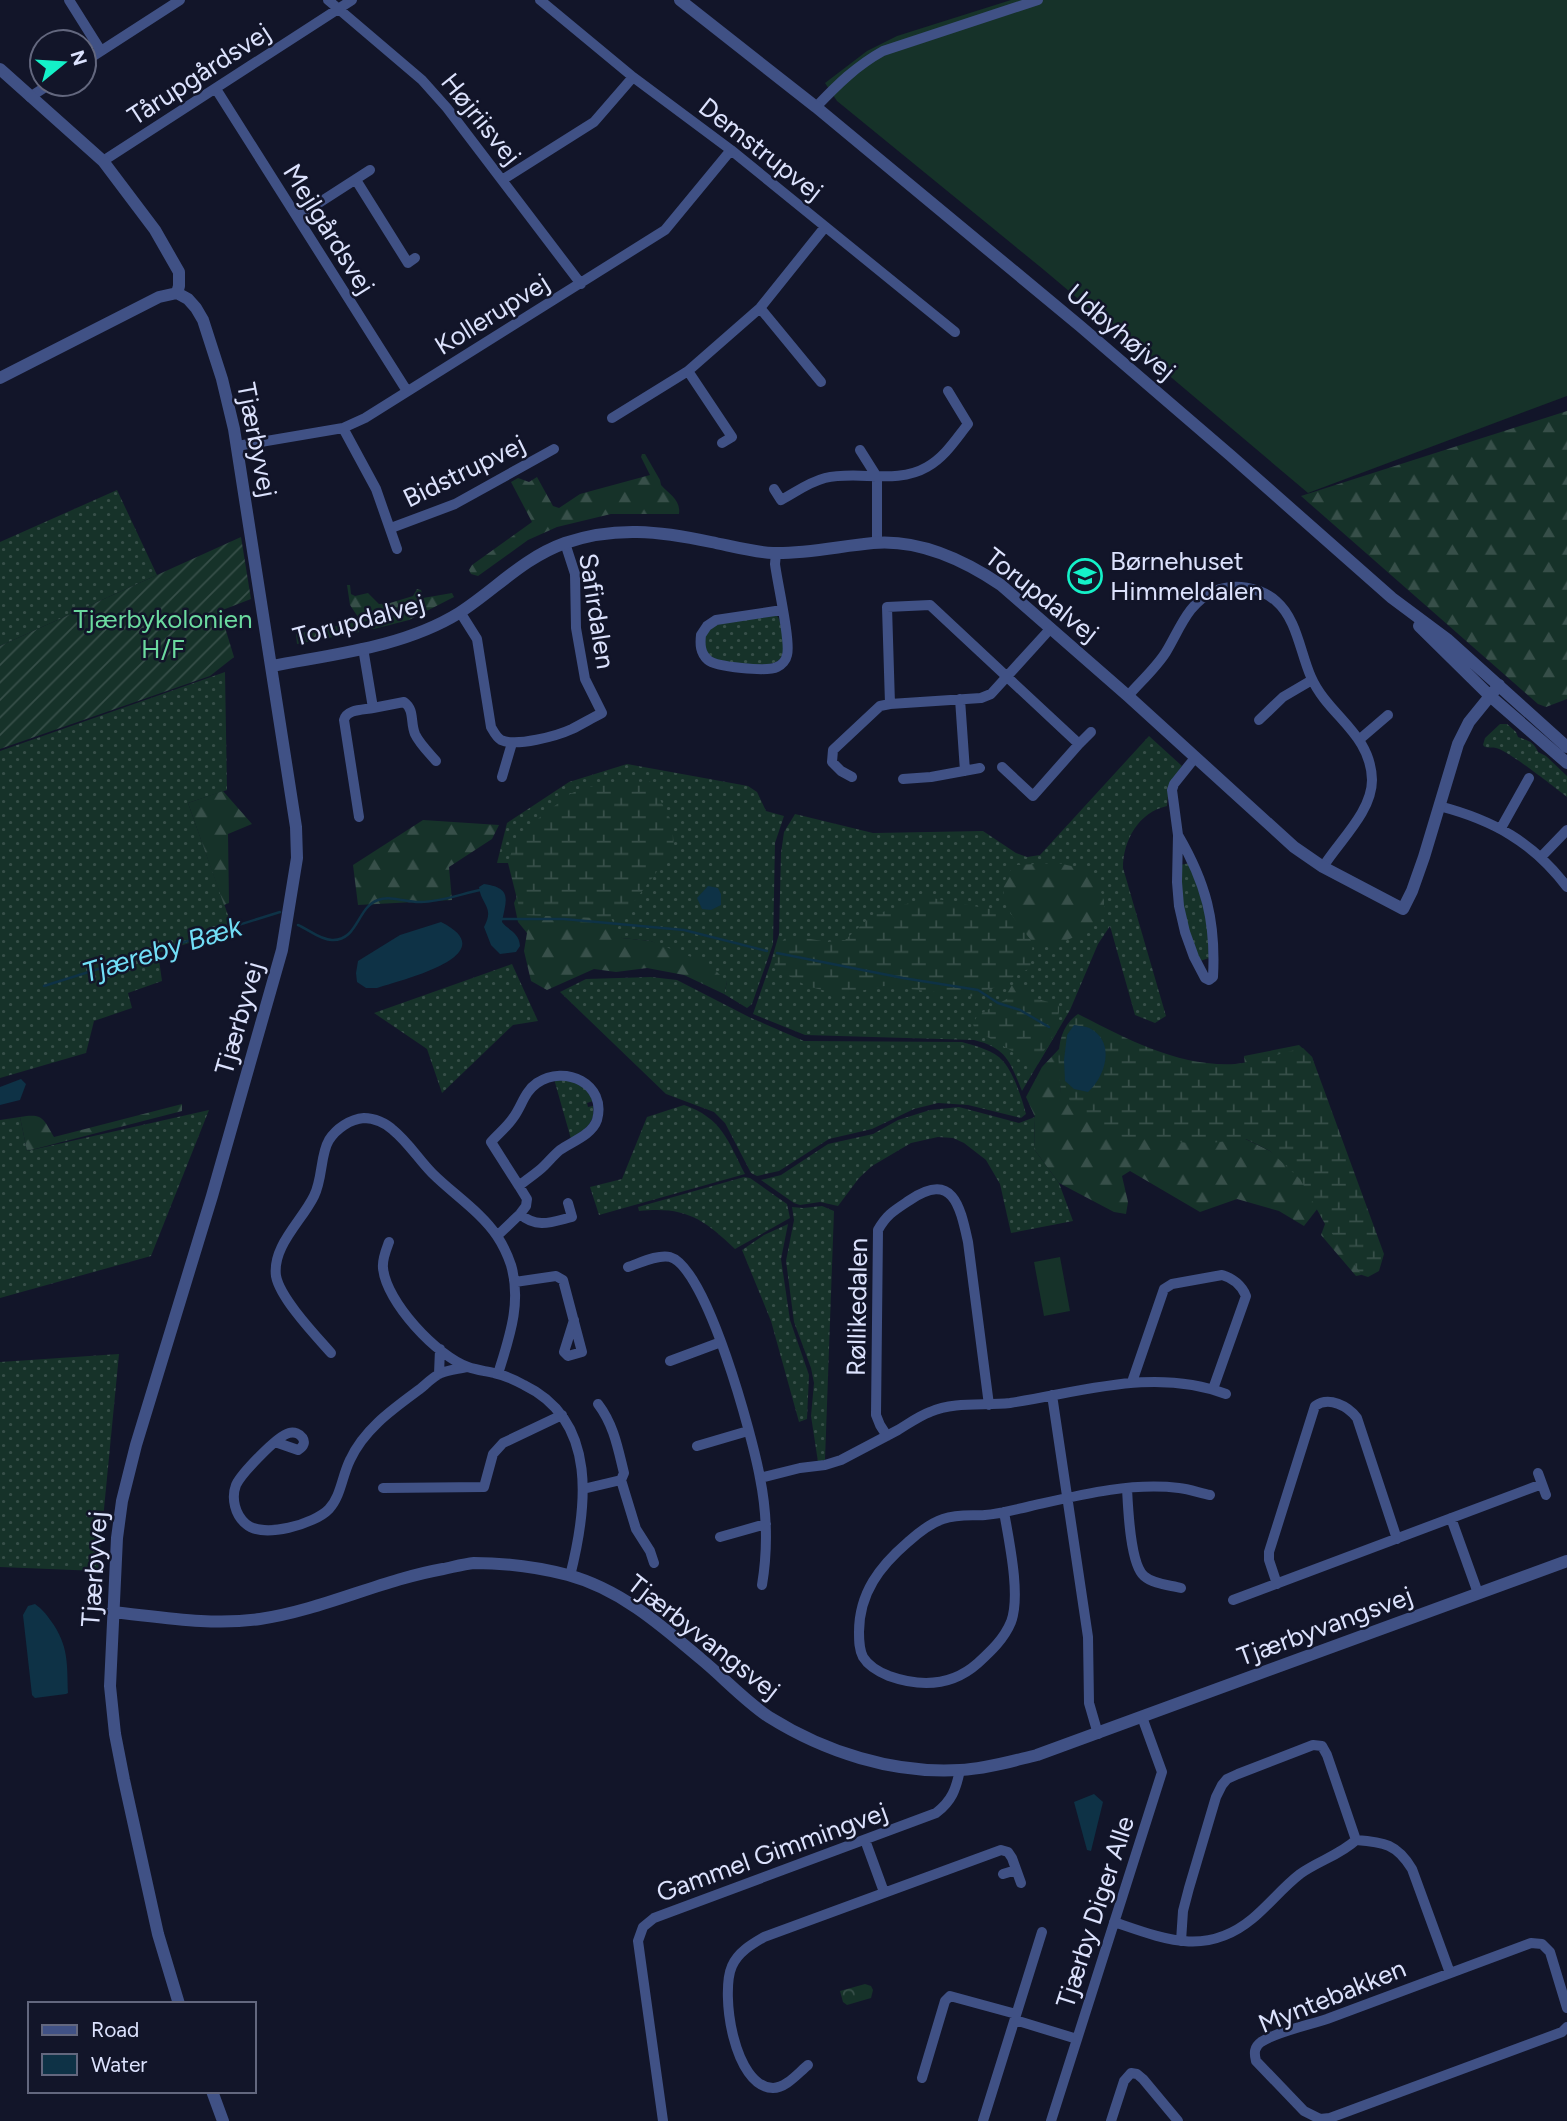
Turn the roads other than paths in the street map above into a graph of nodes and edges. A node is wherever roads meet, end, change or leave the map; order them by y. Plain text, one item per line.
1 (69, 0) edge
2 (328, 0) edge
3 (352, 0) edge
4 (540, 0) edge
5 (680, 0) edge
6 (1038, 0) edge
7 (176, 1) edge
8 (339, 9) junction
9 (102, 51) junction
10 (98, 53) edge
11 (0, 69) edge
12 (633, 77) junction
13 (216, 89) junction
14 (28, 95) edge
15 (31, 98) edge
16 (816, 107) junction
17 (731, 150) junction
18 (103, 161) junction
19 (370, 170) dead end
20 (356, 180) junction
21 (502, 180) junction
22 (297, 217) junction
23 (825, 227) junction
24 (415, 258) dead end
25 (581, 284) junction
26 (177, 293) junction
27 (760, 308) junction
28 (955, 332) dead end
29 (688, 371) junction
30 (0, 378) edge
31 (821, 382) dead end
32 (407, 391) junction
33 (948, 391) dead end
34 (612, 418) dead end
35 (343, 428) junction
36 (722, 443) dead end
37 (237, 446) junction
38 (554, 449) dead end
39 (860, 450) dead end
40 (877, 477) junction
41 (774, 489) dead end
42 (391, 528) junction
43 (565, 543) junction
44 (877, 543) junction
45 (397, 550) dead end
46 (776, 553) junction
47 (1392, 598) junction
48 (782, 610) junction
49 (460, 612) junction
50 (1051, 628) junction
51 (363, 648) junction
52 (272, 667) junction
53 (1007, 678) junction
54 (1312, 680) junction
55 (1500, 685) junction
56 (1128, 696) junction
57 (1490, 696) junction
58 (960, 699) junction
59 (890, 704) junction
60 (373, 708) junction
61 (1388, 715) dead end
62 (1259, 720) dead end
63 (1091, 732) dead end
64 (1360, 739) junction
65 (512, 743) junction
66 (1079, 744) junction
67 (1567, 747) edge
68 (1194, 758) junction
69 (436, 761) dead end
70 (1567, 763) edge
71 (1002, 767) dead end
72 (980, 768) dead end
73 (965, 771) junction
74 (502, 777) dead end
75 (852, 777) dead end
76 (1529, 778) dead end
77 (903, 779) dead end
78 (1439, 806) junction
79 (359, 817) dead end
80 (1501, 828) junction
81 (1567, 830) edge
82 (1178, 835) junction
83 (1541, 858) junction
84 (1323, 867) junction
85 (1567, 887) edge
86 (519, 1186) junction
87 (568, 1203) dead end
88 (520, 1214) junction
89 (497, 1236) junction
90 (389, 1242) dead end
91 (643, 1276) dead end
92 (515, 1282) junction
93 (574, 1320) dead end
94 (721, 1342) junction
95 (440, 1349) junction
96 (331, 1353) dead end
97 (670, 1361) dead end
98 (467, 1367) junction
99 (439, 1374) junction
100 (498, 1374) junction
101 (1132, 1382) junction
102 (1213, 1389) junction
103 (1226, 1394) dead end
104 (1052, 1395) junction
105 (598, 1404) dead end
106 (989, 1405) junction
107 (562, 1415) junction
108 (748, 1431) junction
109 (887, 1436) junction
110 (275, 1442) dead end
111 (697, 1446) dead end
112 (1538, 1473) dead end
113 (760, 1478) junction
114 (621, 1480) junction
115 (1542, 1484) junction
116 (1127, 1488) junction
117 (383, 1489) dead end
118 (583, 1489) junction
119 (1210, 1495) dead end
120 (1546, 1495) dead end
121 (1068, 1498) junction
122 (1004, 1513) junction
123 (1451, 1518) junction
124 (766, 1524) junction
125 (720, 1537) dead end
126 (1397, 1539) junction
127 (1567, 1561) edge
128 (654, 1563) dead end
129 (570, 1576) junction
130 (1277, 1584) junction
131 (762, 1585) dead end
132 (1181, 1588) dead end
133 (1478, 1593) junction
134 (1233, 1600) dead end
135 (112, 1612) junction
136 (1142, 1717) junction
137 (1098, 1734) junction
138 (960, 1770) junction
139 (865, 1840) junction
140 (1356, 1840) junction
141 (1016, 1870) junction
142 (1003, 1874) dead end
143 (1021, 1883) dead end
144 (884, 1892) junction
145 (1114, 1922) junction
146 (1042, 1932) dead end
147 (1181, 1941) junction
148 (1450, 1973) junction
149 (178, 2002) edge
150 (1567, 2008) edge
151 (1016, 2017) junction
152 (1567, 2027) edge
153 (1077, 2039) junction
154 (808, 2065) dead end
155 (922, 2078) dead end
156 (213, 2093) edge
157 (223, 2121) edge
158 (663, 2121) edge
159 (982, 2121) edge
160 (1051, 2121) edge
161 (1111, 2121) edge
162 (1178, 2121) edge

1 - 9 street
2 - 8 street, Højriisvej
3 - 8 street, Tårupgårdsvej
4 - 12 street, Demstrupvej
5 - 16 street, Udbyhøjvej
6 - 16 street
7 - 9 street
8 - 13 street, Tårupgårdsvej
8 - 21 street, Højriisvej
9 - 10 street
11 - 14 street
12 - 17 street, Demstrupvej
12 - 21 street
13 - 18 street, Tårupgårdsvej
13 - 22 street, Mejlgårdsvej
15 - 18 street
16 - 47 street, Udbyhøjvej
17 - 23 street, Demstrupvej
17 - 25 street, Kollerupvej
18 - 26 street
19 - 20 street
20 - 22 street
20 - 24 street
21 - 25 street, Højriisvej
22 - 32 street, Mejlgårdsvej
23 - 27 street
23 - 28 street, Demstrupvej
25 - 32 street, Kollerupvej
26 - 30 street
26 - 37 street, Tjærbyvej
27 - 29 street
27 - 31 street
29 - 34 street
29 - 36 street
32 - 35 street, Kollerupvej
33 - 40 street
35 - 37 street, Kollerupvej
35 - 42 street, Bidstrupvej
37 - 52 street, Tjærbyvej
38 - 42 street, Bidstrupvej
39 - 40 street
40 - 41 street
40 - 44 street
42 - 45 street, Bidstrupvej
43 - 46 street, Torupdalvej
43 - 49 street, Torupdalvej
43 - 65 street, Safirdalen
44 - 46 street, Torupdalvej
44 - 50 street, Torupdalvej
46 - 48 street
47 - 55 street, Udbyhøjvej
47 - 57 street, Udbyhøjvej
48 - 48 street
49 - 51 street, Torupdalvej
49 - 65 street
50 - 53 street
50 - 56 street, Torupdalvej
51 - 52 street, Torupdalvej
51 - 60 street
52 - 135 street, Tjærbyvej
53 - 58 street
53 - 59 street
53 - 66 street
54 - 56 street
54 - 62 street
54 - 64 street
55 - 57 street, Torupdalvej
55 - 67 street, Udbyhøjvej
56 - 68 street, Torupdalvej
57 - 70 street, Udbyhøjvej
57 - 78 street, Torupdalvej
58 - 59 street
58 - 73 street
59 - 75 street
60 - 69 street
60 - 79 street
61 - 64 street
63 - 66 street
64 - 84 street
65 - 74 street
66 - 71 street
68 - 82 street
68 - 84 street, Torupdalvej
72 - 73 street
73 - 77 street
76 - 80 street
78 - 80 street
78 - 84 street, Torupdalvej
80 - 83 street
81 - 83 street
82 - 82 street
83 - 85 street
86 - 86 street
86 - 88 street
87 - 88 street
88 - 89 street
89 - 92 street
89 - 96 street
90 - 95 street
91 - 94 street
92 - 93 street
92 - 100 street
94 - 97 street
94 - 108 street
95 - 98 street
95 - 99 street
98 - 99 street
98 - 100 street
99 - 110 street
100 - 107 street
101 - 102 street
101 - 102 street
101 - 104 street
102 - 103 street
104 - 106 street
104 - 121 street
105 - 114 street
106 - 109 street
106 - 109 street, Røllikedalen
107 - 117 street
107 - 118 street
108 - 111 street
108 - 113 street
109 - 113 street
112 - 115 street
113 - 124 street
114 - 118 street
114 - 128 street
115 - 120 street
115 - 123 street
116 - 119 street
116 - 121 street
116 - 132 street
118 - 129 street
121 - 122 street
121 - 137 street
122 - 122 street
123 - 126 street
123 - 133 street
124 - 125 street
124 - 131 street
126 - 130 street
126 - 130 street
127 - 133 street, Tjærbyvangsvej
129 - 135 street, Tjærbyvangsvej
129 - 138 street, Tjærbyvangsvej
130 - 134 street
133 - 136 street, Tjærbyvangsvej
135 - 149 street, Tjærbyvej
136 - 137 street, Tjærbyvangsvej
136 - 145 street, Tjærby Diger Alle
137 - 138 street, Tjærbyvangsvej
138 - 139 street, Gammel Gimmingvej
139 - 144 street
139 - 158 street, Gammel Gimmingvej
140 - 147 street
140 - 147 street
140 - 148 street
141 - 142 street
141 - 143 street
141 - 144 street
144 - 154 street
145 - 147 street
145 - 153 street, Tjærby Diger Alle
146 - 151 street
148 - 150 street, Myntebakken
148 - 152 street, Myntebakken
151 - 153 street
151 - 155 street
151 - 159 street
153 - 160 street, Tjærby Diger Alle
156 - 157 street
161 - 162 street

